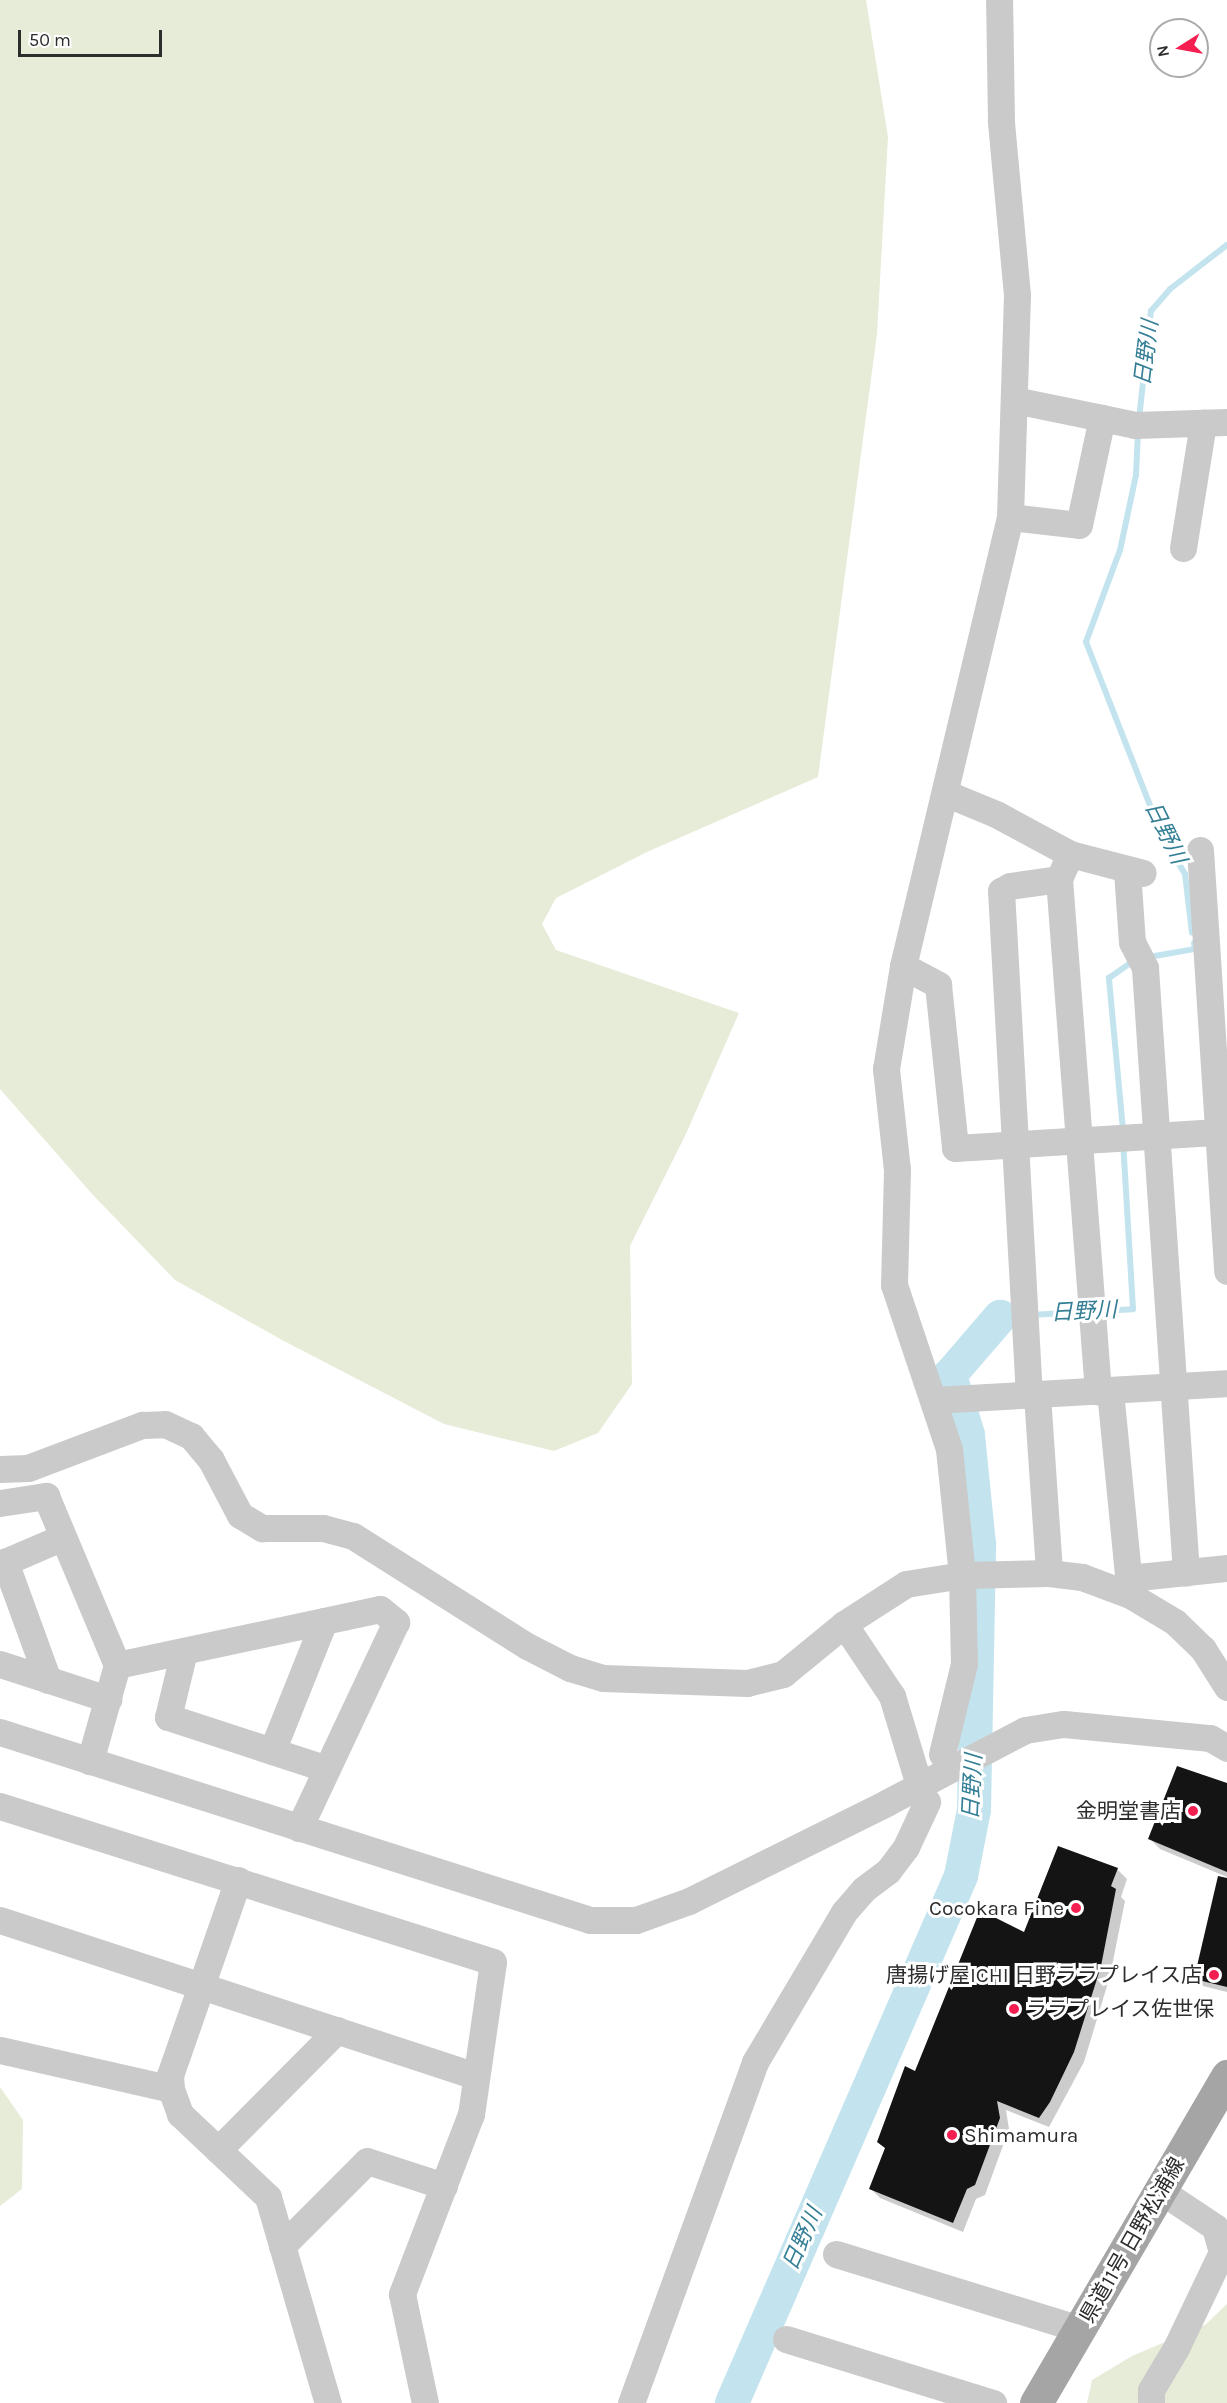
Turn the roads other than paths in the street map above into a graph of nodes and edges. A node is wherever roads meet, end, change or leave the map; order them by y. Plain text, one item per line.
1 (999, 0) edge
2 (1014, 400) junction
3 (1102, 418) junction
4 (1215, 423) edge
5 (1010, 517) junction
6 (1183, 548) dead end
7 (945, 793) junction
8 (1200, 850) dead end
9 (1070, 854) junction
10 (1059, 879) junction
11 (903, 966) junction
12 (1215, 1132) junction
13 (1157, 1136) junction
14 (1081, 1141) junction
15 (1012, 1145) junction
16 (1227, 1270) edge
17 (1227, 1383) edge
18 (1172, 1387) junction
19 (1104, 1392) junction
20 (1033, 1395) junction
21 (934, 1400) junction
22 (0, 1469) edge
23 (0, 1503) edge
24 (63, 1537) junction
25 (1227, 1568) edge
26 (1049, 1573) junction
27 (1186, 1573) junction
28 (962, 1575) junction
29 (1129, 1587) junction
30 (324, 1621) junction
31 (844, 1624) junction
32 (184, 1651) junction
33 (0, 1664) edge
34 (117, 1665) junction
35 (48, 1680) junction
36 (1227, 1687) edge
37 (108, 1699) junction
38 (0, 1732) edge
39 (1227, 1748) edge
40 (272, 1751) junction
41 (942, 1754) dead end
42 (90, 1761) junction
43 (327, 1769) junction
44 (923, 1794) junction
45 (0, 1806) edge
46 (299, 1828) junction
47 (238, 1880) junction
48 (0, 1920) edge
49 (199, 1984) junction
50 (337, 2030) junction
51 (0, 2050) edge
52 (476, 2076) junction
53 (1227, 2076) edge
54 (171, 2088) junction
55 (218, 2150) junction
56 (444, 2186) junction
57 (1161, 2191) junction
58 (282, 2246) junction
59 (836, 2254) dead end
60 (1080, 2330) junction
61 (786, 2339) dead end
62 (328, 2403) edge
63 (425, 2403) edge
64 (631, 2403) edge
65 (993, 2403) edge
66 (1036, 2403) edge
67 (1151, 2403) edge

1 - 2 street
2 - 3 street
2 - 5 street
3 - 4 street
3 - 5 street
4 - 6 street
5 - 7 street
7 - 9 street
7 - 11 street
8 - 12 street
9 - 10 street
9 - 13 street
10 - 14 street
10 - 15 street
11 - 15 street
11 - 21 street
12 - 13 street
12 - 16 street
13 - 14 street
13 - 18 street
14 - 15 street
14 - 19 street
15 - 20 street
17 - 18 street
18 - 19 street
18 - 27 street
19 - 20 street
19 - 29 street
20 - 21 street
20 - 26 street
21 - 28 street
22 - 31 street
23 - 24 street
24 - 34 street
24 - 35 street
25 - 27 street
26 - 28 street
26 - 29 street
27 - 29 street
28 - 31 street
28 - 41 street
29 - 36 street
30 - 32 street
30 - 40 street
30 - 43 street
31 - 44 street
32 - 34 street
32 - 40 street
33 - 35 street
34 - 37 street
35 - 37 street
37 - 42 street
38 - 42 street
39 - 44 street, bridge
40 - 43 street
42 - 46 street
43 - 46 street
44 - 46 street, bridge
44 - 64 street
45 - 47 street
47 - 49 street
47 - 52 street
48 - 49 street
49 - 50 street
49 - 54 street
50 - 52 street
50 - 55 street
51 - 54 street
52 - 56 street
53 - 57 main road, 県道11号 日野松浦線
54 - 55 street
55 - 58 street
56 - 58 street
56 - 63 street
57 - 60 main road, 県道11号 日野松浦線
57 - 67 street
58 - 62 street
59 - 60 street
60 - 66 main road, 県道11号 日野松浦線
61 - 65 street

